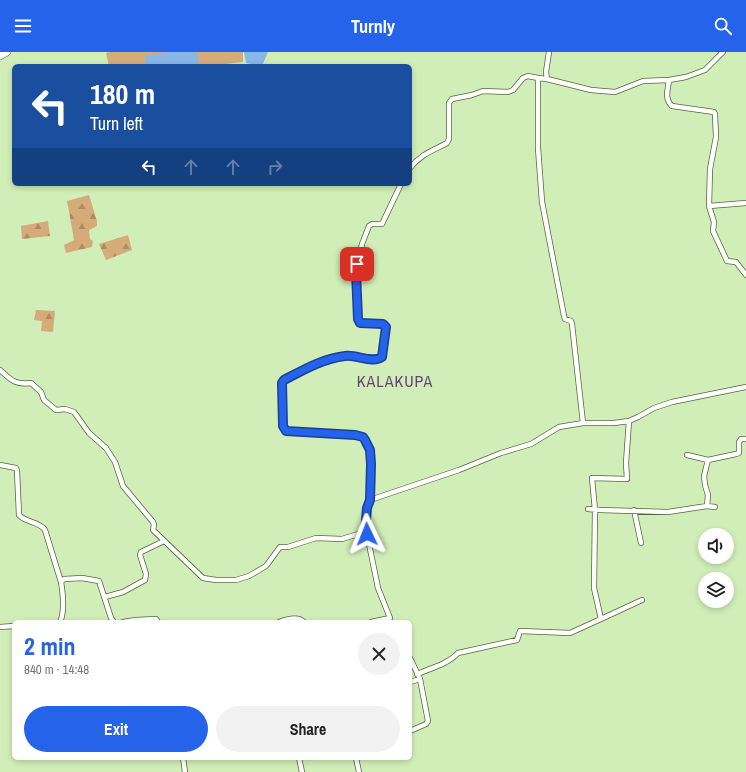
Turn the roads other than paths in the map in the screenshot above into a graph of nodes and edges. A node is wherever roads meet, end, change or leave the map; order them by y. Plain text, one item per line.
1 (6, 52) edge
2 (549, 52) edge
3 (723, 52) edge
4 (0, 56) edge
5 (538, 78) junction
6 (547, 79) junction
7 (669, 80) junction
8 (412, 166) edge
9 (400, 186) edge
10 (746, 203) edge
11 (710, 206) junction
12 (746, 274) edge
13 (0, 370) edge
14 (746, 387) edge
15 (630, 421) junction
16 (583, 423) junction
17 (746, 439) edge
18 (687, 455) dead end
19 (708, 460) junction
20 (0, 465) edge
21 (370, 500) junction
22 (707, 506) junction
23 (715, 507) dead end
24 (588, 509) dead end
25 (595, 510) junction
26 (634, 510) junction
27 (365, 532) junction
28 (164, 541) junction
29 (640, 543) dead end
30 (61, 582) junction
31 (105, 597) junction
32 (642, 600) dead end
33 (601, 619) junction
34 (61, 620) edge
35 (112, 620) edge
36 (288, 620) edge
37 (302, 620) edge
38 (391, 620) edge
39 (12, 626) edge
40 (0, 627) edge
41 (412, 663) edge
42 (417, 674) junction
43 (420, 679) junction
44 (412, 681) edge
45 (412, 730) edge
46 (183, 760) edge
47 (299, 760) edge
48 (356, 760) edge
49 (185, 772) edge
50 (302, 772) edge
51 (358, 772) edge

1 - 4 main road
2 - 6 street
3 - 7 street
5 - 6 street
5 - 8 street
5 - 16 street
6 - 7 street
7 - 11 street
9 - 21 street
10 - 11 street
11 - 12 street
13 - 28 street
14 - 15 street
15 - 16 street
15 - 25 street
16 - 21 street
17 - 19 street
18 - 19 street
19 - 22 street
20 - 30 street
21 - 27 street
22 - 23 street
22 - 26 street
24 - 25 street
25 - 26 street
25 - 33 street
26 - 29 street
27 - 28 street
27 - 38 street
28 - 31 street
30 - 31 street
30 - 34 street
31 - 35 street
32 - 33 street
33 - 42 street
36 - 37 street
39 - 40 street
41 - 42 street
42 - 43 street
43 - 44 street
43 - 45 street
46 - 49 street
47 - 50 street
48 - 51 street

